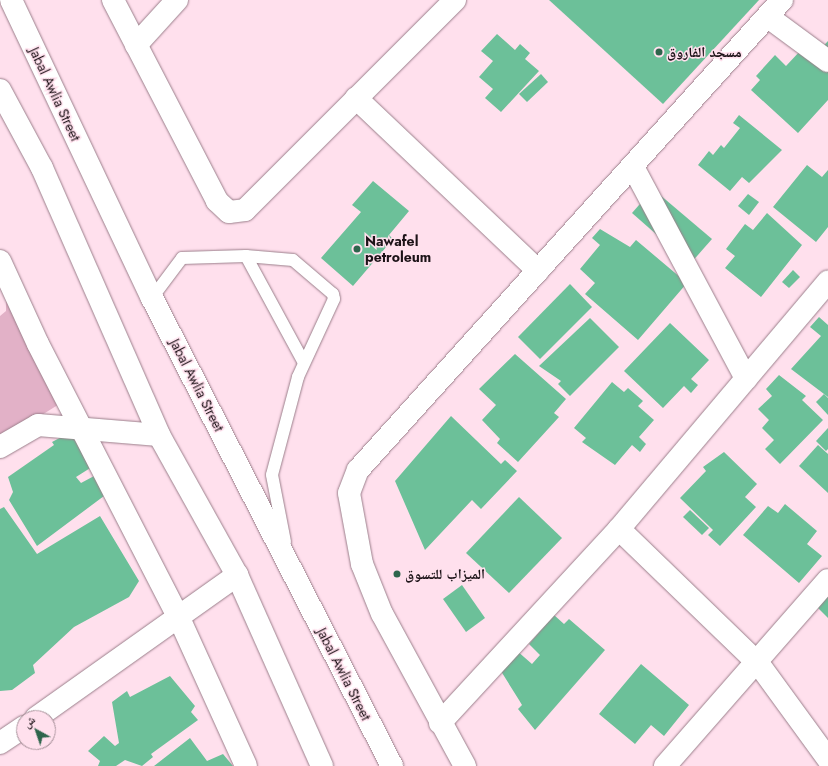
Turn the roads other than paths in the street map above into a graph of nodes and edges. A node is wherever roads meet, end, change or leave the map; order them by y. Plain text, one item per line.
1 (10, 0) edge
2 (113, 0) edge
3 (177, 0) edge
4 (455, 0) edge
5 (782, 0) edge
6 (768, 17) junction
7 (136, 46) junction
8 (828, 61) edge
9 (0, 90) edge
10 (356, 98) junction
11 (633, 167) junction
12 (246, 256) junction
13 (0, 261) edge
14 (538, 271) junction
15 (828, 282) edge
16 (152, 298) junction
17 (303, 361) junction
18 (746, 379) junction
19 (82, 429) junction
20 (159, 435) junction
21 (0, 447) edge
22 (619, 529) junction
23 (288, 563) junction
24 (237, 575) junction
25 (828, 580) edge
26 (179, 618) junction
27 (758, 663) junction
28 (47, 710) edge
29 (440, 723) junction
30 (16, 732) edge
31 (0, 743) edge
32 (828, 759) edge
33 (246, 766) edge
34 (322, 766) edge
35 (392, 766) edge
36 (465, 766) edge
37 (665, 766) edge

1 - 16 street, Jabal Awlia Street
2 - 7 street
3 - 7 street
4 - 10 street
5 - 6 street
6 - 8 street
6 - 11 street
7 - 10 street
9 - 20 street
10 - 14 street
11 - 14 street
11 - 18 street
12 - 16 lane
12 - 17 lane
12 - 17 lane
13 - 19 street
14 - 29 street
15 - 18 street
16 - 23 street, Jabal Awlia Street
17 - 23 lane
18 - 22 street
19 - 20 street
19 - 21 street
19 - 26 street
20 - 24 street
22 - 27 street
22 - 29 street
23 - 35 street, Jabal Awlia Street
24 - 26 street
24 - 34 street
25 - 27 street
26 - 28 street
26 - 33 street
27 - 32 street
27 - 37 street
29 - 36 street
30 - 31 street

